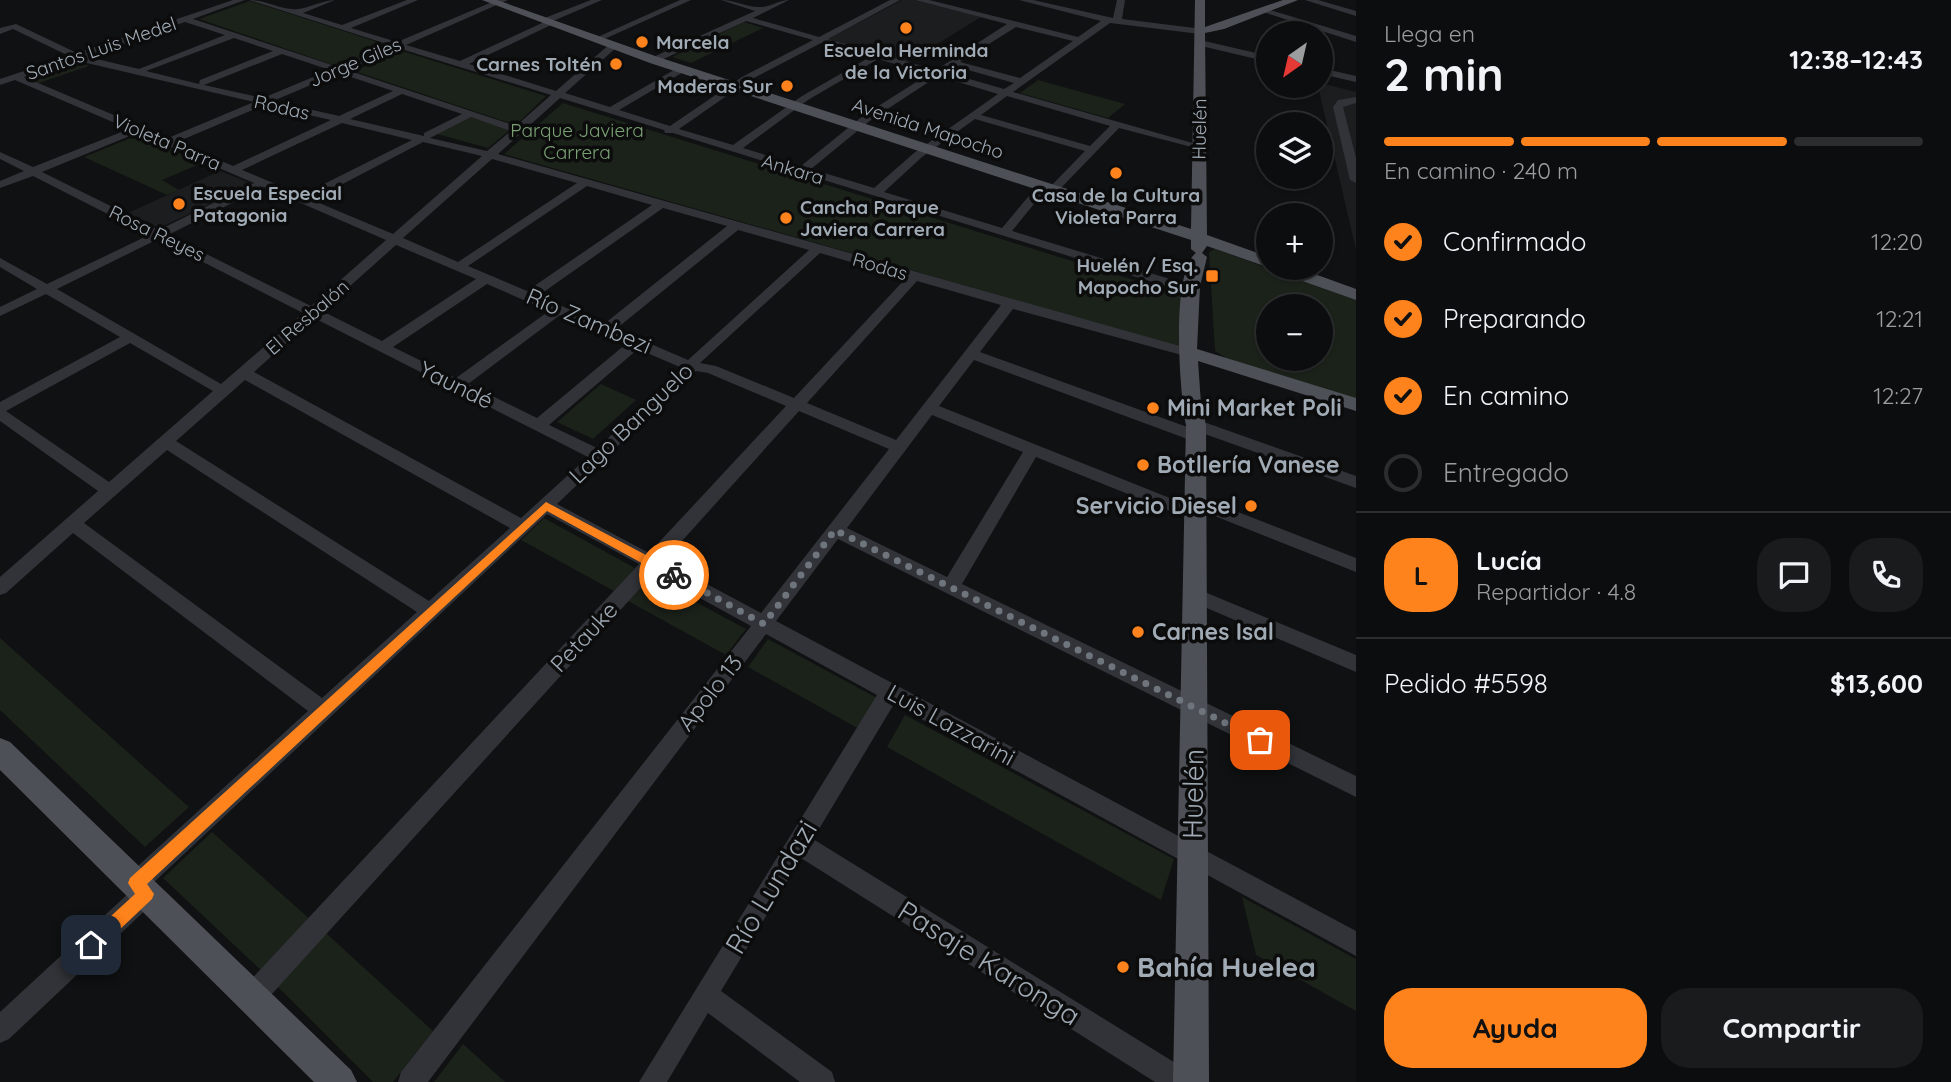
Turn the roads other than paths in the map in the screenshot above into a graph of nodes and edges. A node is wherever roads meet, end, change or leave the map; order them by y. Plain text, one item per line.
1 (241, 0) edge
2 (253, 0) edge
3 (331, 0) edge
4 (414, 0) edge
5 (598, 0) edge
6 (687, 0) edge
7 (725, 0) edge
8 (785, 0) edge
9 (895, 0) edge
10 (919, 0) edge
11 (1121, 0) edge
12 (1200, 0) edge
13 (1293, 0) edge
14 (1309, 0) edge
15 (496, 1) edge
16 (1029, 1) edge
17 (762, 10) junction
18 (1266, 10) junction
19 (294, 13) junction
20 (1356, 14) edge
21 (745, 18) junction
22 (186, 19) junction
23 (548, 21) junction
24 (1113, 21) junction
25 (1014, 24) junction
26 (342, 28) junction
27 (0, 31) edge
28 (1200, 32) junction
29 (1335, 32) joint
30 (234, 35) junction
31 (597, 39) junction
32 (1356, 39) edge
33 (820, 40) junction
34 (1080, 40) junction
35 (396, 45) junction
36 (614, 46) junction
37 (282, 51) junction
38 (1256, 53) edge
39 (76, 56) junction
40 (877, 56) junction
41 (654, 60) junction
42 (952, 63) junction
43 (459, 65) junction
44 (143, 69) junction
45 (682, 69) junction
46 (338, 70) junction
47 (936, 73) junction
48 (1334, 73) edge
49 (1353, 76) edge
50 (16, 77) junction
51 (0, 82) edge
52 (203, 82) junction
53 (1021, 82) junction
54 (736, 87) junction
55 (402, 91) junction
56 (1006, 93) junction
57 (556, 96) junction
58 (267, 100) junction
59 (1356, 100) edge
60 (795, 106) junction
61 (609, 112) junction
62 (470, 114) junction
63 (975, 116) junction
64 (344, 118) junction
65 (1117, 124) junction
66 (858, 126) junction
67 (138, 129) junction
68 (519, 130) junction
69 (669, 131) junction
70 (424, 138) junction
71 (168, 142) junction
72 (1199, 148) junction
73 (929, 149) junction
74 (1093, 149) junction
75 (733, 150) junction
76 (0, 155) edge
77 (490, 155) junction
78 (233, 170) junction
79 (802, 171) junction
80 (33, 172) junction
81 (1356, 180) edge
82 (264, 183) junction
83 (586, 183) junction
84 (0, 185) edge
85 (1049, 188) junction
86 (875, 194) junction
87 (302, 200) junction
88 (661, 204) junction
89 (736, 225) junction
90 (1004, 233) junction
91 (159, 234) junction
92 (1198, 237) junction
93 (395, 239) junction
94 (818, 249) junction
95 (1199, 257) junction
96 (1256, 257) edge
97 (0, 262) edge
98 (460, 266) junction
99 (915, 276) junction
100 (487, 278) junction
101 (1315, 280) edge
102 (47, 289) junction
103 (1191, 290) junction
104 (1356, 295) edge
105 (529, 296) junction
106 (1010, 303) junction
107 (560, 309) junction
108 (0, 312) edge
109 (313, 312) junction
110 (607, 329) junction
111 (130, 337) junction
112 (637, 342) junction
113 (382, 348) junction
114 (971, 354) junction
115 (1197, 354) junction
116 (690, 366) junction
117 (244, 373) junction
118 (457, 385) junction
119 (223, 391) junction
120 (797, 404) junction
121 (1356, 405) edge
122 (0, 408) edge
123 (930, 408) junction
124 (0, 414) edge
125 (538, 426) junction
126 (1196, 428) junction
127 (166, 442) junction
128 (899, 447) junction
129 (1032, 449) junction
130 (600, 456) junction
131 (1356, 482) edge
132 (110, 491) junction
133 (546, 506) junction
134 (1196, 509) junction
135 (72, 524) junction
136 (523, 527) junction
137 (835, 530) junction
138 (652, 563) junction
139 (1356, 565) edge
140 (951, 586) junction
141 (0, 588) edge
142 (1195, 595) junction
143 (431, 612) junction
144 (764, 624) junction
145 (1356, 664) edge
146 (890, 692) junction
147 (1194, 707) junction
148 (323, 711) junction
149 (0, 751) edge
150 (1356, 787) edge
151 (797, 843) junction
152 (1193, 856) junction
153 (141, 889) junction
154 (1356, 944) edge
155 (705, 995) junction
156 (253, 997) junction
157 (0, 1030) edge
158 (339, 1082) edge
159 (411, 1082) edge
160 (652, 1082) edge
161 (822, 1082) edge
162 (1180, 1082) edge
163 (1191, 1082) edge

1 - 22 street, Santos Luis Medel
2 - 19 street, Ankara
3 - 19 street
4 - 26 street
5 - 23 street
6 - 31 street
7 - 17 street
8 - 17 street
9 - 33 street
10 - 25 street
11 - 24 street
12 - 28 main road, Huelén
13 - 18 main road
14 - 20 street
15 - 23 main road, Avenida Mapocho
15 - 35 street, Jorge Giles
16 - 24 street
17 - 21 street
18 - 28 main road
18 - 29 street
19 - 26 street, Ankara
21 - 33 street
21 - 41 street
22 - 30 street
22 - 39 street, Santos Luis Medel
23 - 31 main road, Avenida Mapocho
23 - 43 street
24 - 28 street
24 - 34 street
25 - 34 street
25 - 42 street
26 - 35 street, Ankara
27 - 39 street
28 - 38 street
28 - 72 main road, Huelén
29 - 32 street
30 - 37 street
30 - 44 street
31 - 36 main road, Avenida Mapocho
33 - 40 street
33 - 54 street
34 - 53 street
35 - 43 street, Ankara
35 - 46 street, Jorge Giles
36 - 41 main road, Avenida Mapocho
36 - 57 street, El Resbalón
37 - 46 street
37 - 52 street
39 - 44 street, Rodas
39 - 50 street, Santos Luis Medel
39 - 58 street, Rodas
40 - 47 street
40 - 60 street
41 - 45 main road, Avenida Mapocho
42 - 47 street
42 - 53 street
43 - 57 street, Ankara
44 - 52 street, Rodas
45 - 54 main road, Avenida Mapocho
45 - 61 street
46 - 55 street
46 - 58 street, Jorge Giles
47 - 56 street
47 - 66 street
48 - 49 street
50 - 51 street, Santos Luis Medel
50 - 67 street, Violeta Parra
52 - 58 street, Rodas
53 - 56 street
54 - 60 main road, Avenida Mapocho
54 - 69 street
55 - 62 street
55 - 64 street
56 - 63 street
56 - 65 street
57 - 61 street, Ankara
57 - 68 street, El Resbalón
58 - 64 street, Rodas
58 - 71 street, Jorge Giles
59 - 81 street
60 - 66 main road, Avenida Mapocho
60 - 75 street
61 - 69 street, Ankara
62 - 68 street
62 - 70 street
63 - 73 street
63 - 74 street
64 - 70 street, Rodas
64 - 78 street
65 - 72 street
65 - 74 street
66 - 73 main road, Avenida Mapocho
66 - 79 street
67 - 71 street, Violeta Parra
67 - 80 street
68 - 77 street, El Resbalón
69 - 75 street, Ankara
70 - 77 street, Rodas
70 - 87 street
71 - 78 street, Violeta Parra
72 - 92 main road, Huelén
73 - 85 main road, Avenida Mapocho
73 - 86 street
74 - 85 street
75 - 79 street, Ankara
76 - 80 street, Rosa Reyes
77 - 83 street, Rodas
77 - 93 street, El Resbalón
78 - 82 street, Violeta Parra
79 - 86 street, Ankara
80 - 84 street
80 - 91 street, Rosa Reyes
82 - 87 street, Violeta Parra
82 - 91 street
83 - 88 street, Rodas
83 - 98 street
85 - 90 street
85 - 92 main road, Avenida Mapocho
86 - 90 street, Ankara
87 - 93 street, Violeta Parra
88 - 89 street, Rodas
88 - 105 street
89 - 94 street, Rodas
89 - 110 street
90 - 103 street, Ankara
91 - 102 street
91 - 109 street, Rosa Reyes
92 - 95 main road, Huelén
92 - 96 main road, Avenida Mapocho
93 - 98 street, Río Zambezi
93 - 109 street, El Resbalón
94 - 99 street, Rodas
94 - 116 street, Lago Banguelo
95 - 103 main road, Huelén
95 - 115 main road, Huelén
97 - 102 street
98 - 100 street, Río Zambezi
99 - 106 street, Rodas
99 - 120 street, Petauke
100 - 105 street, Río Zambezi
100 - 113 street
101 - 104 main road
102 - 108 street
102 - 111 street
103 - 115 main road, Huelén
105 - 107 street, Río Zambezi
106 - 114 street, Apolo 13
106 - 115 street, Rodas
107 - 110 street, Río Zambezi
107 - 118 street
109 - 113 street, Yaundé
109 - 117 street, El Resbalón
110 - 112 street, Río Zambezi
111 - 119 street
111 - 122 street
112 - 116 street, Río Zambezi
112 - 125 street
113 - 118 street, Yaundé
114 - 123 street, Apolo 13
114 - 126 street
115 - 121 main road
115 - 126 main road, Huelén
116 - 120 street, Río Zambezi
116 - 130 street, Lago Banguelo
117 - 119 street, El Resbalón
117 - 136 street
118 - 125 street, Yaundé
119 - 127 street, El Resbalón
120 - 128 street, Río Zambezi
120 - 138 street, Petauke
123 - 128 street, Apolo 13
123 - 129 street
124 - 132 street
125 - 130 street, Yaundé
126 - 131 street
126 - 134 main road, Huelén
127 - 132 street, El Resbalón
127 - 143 street
128 - 137 street, Apolo 13
129 - 134 street
129 - 140 street
130 - 133 street, Lago Banguelo
132 - 135 street, El Resbalón
133 - 136 street, Lago Banguelo
133 - 138 street, Luis Lazzarini
134 - 139 street
134 - 142 main road, Huelén
135 - 141 street, El Resbalón
135 - 148 street
136 - 143 street, Lago Banguelo
137 - 140 street
137 - 144 street, Apolo 13
138 - 144 street, Luis Lazzarini
138 - 156 street, Petauke
140 - 147 street
142 - 145 street
142 - 147 main road, Huelén
143 - 148 street, Lago Banguelo
144 - 146 street, Luis Lazzarini
144 - 159 street, Apolo 13
146 - 151 street, Río Lundazi
146 - 152 street, Luis Lazzarini
147 - 150 street
147 - 152 main road, Huelén
148 - 153 street, Lago Banguelo
149 - 153 main road
151 - 155 street, Río Lundazi
151 - 162 street, Pasaje Karonga
152 - 154 street, Luis Lazzarini
152 - 163 main road, Huelén
153 - 156 main road
153 - 157 street, Lago Banguelo
155 - 160 street, Río Lundazi
155 - 161 street
156 - 158 main road

